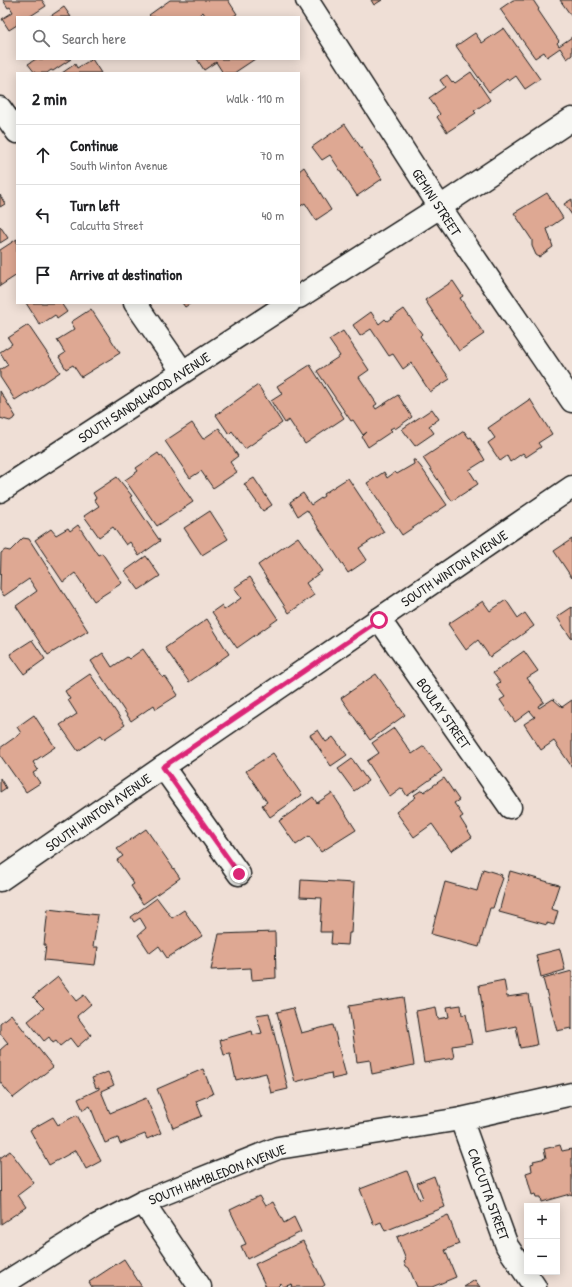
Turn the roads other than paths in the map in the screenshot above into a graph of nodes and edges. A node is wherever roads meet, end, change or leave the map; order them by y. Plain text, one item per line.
1 (307, 0) edge
2 (0, 108) edge
3 (572, 119) edge
4 (16, 131) edge
5 (440, 207) junction
6 (300, 296) edge
7 (136, 304) edge
8 (287, 304) edge
9 (182, 371) junction
10 (572, 401) edge
11 (572, 487) edge
12 (0, 491) edge
13 (379, 620) junction
14 (163, 767) junction
15 (510, 807) dead end
16 (239, 874) dead end
17 (0, 880) edge
18 (572, 1094) edge
19 (461, 1119) junction
20 (143, 1202) junction
21 (0, 1286) edge
22 (200, 1287) edge
23 (535, 1287) edge

1 - 5 street, GEMINI STREET
2 - 4 street
3 - 5 street
5 - 6 street
5 - 10 street, GEMINI STREET
7 - 9 street
8 - 9 street, SOUTH SANDALWOOD AVENUE
9 - 12 street, SOUTH SANDALWOOD AVENUE
11 - 13 street, SOUTH WINTON AVENUE
13 - 14 street, SOUTH WINTON AVENUE
13 - 15 street, BOULAY STREET
14 - 16 street
14 - 17 street, SOUTH WINTON AVENUE
18 - 19 street, SOUTH HAMBLEDON AVENUE
19 - 20 street, SOUTH HAMBLEDON AVENUE
19 - 23 street, CALCUTTA STREET
20 - 21 street, SOUTH HAMBLEDON AVENUE
20 - 22 street

